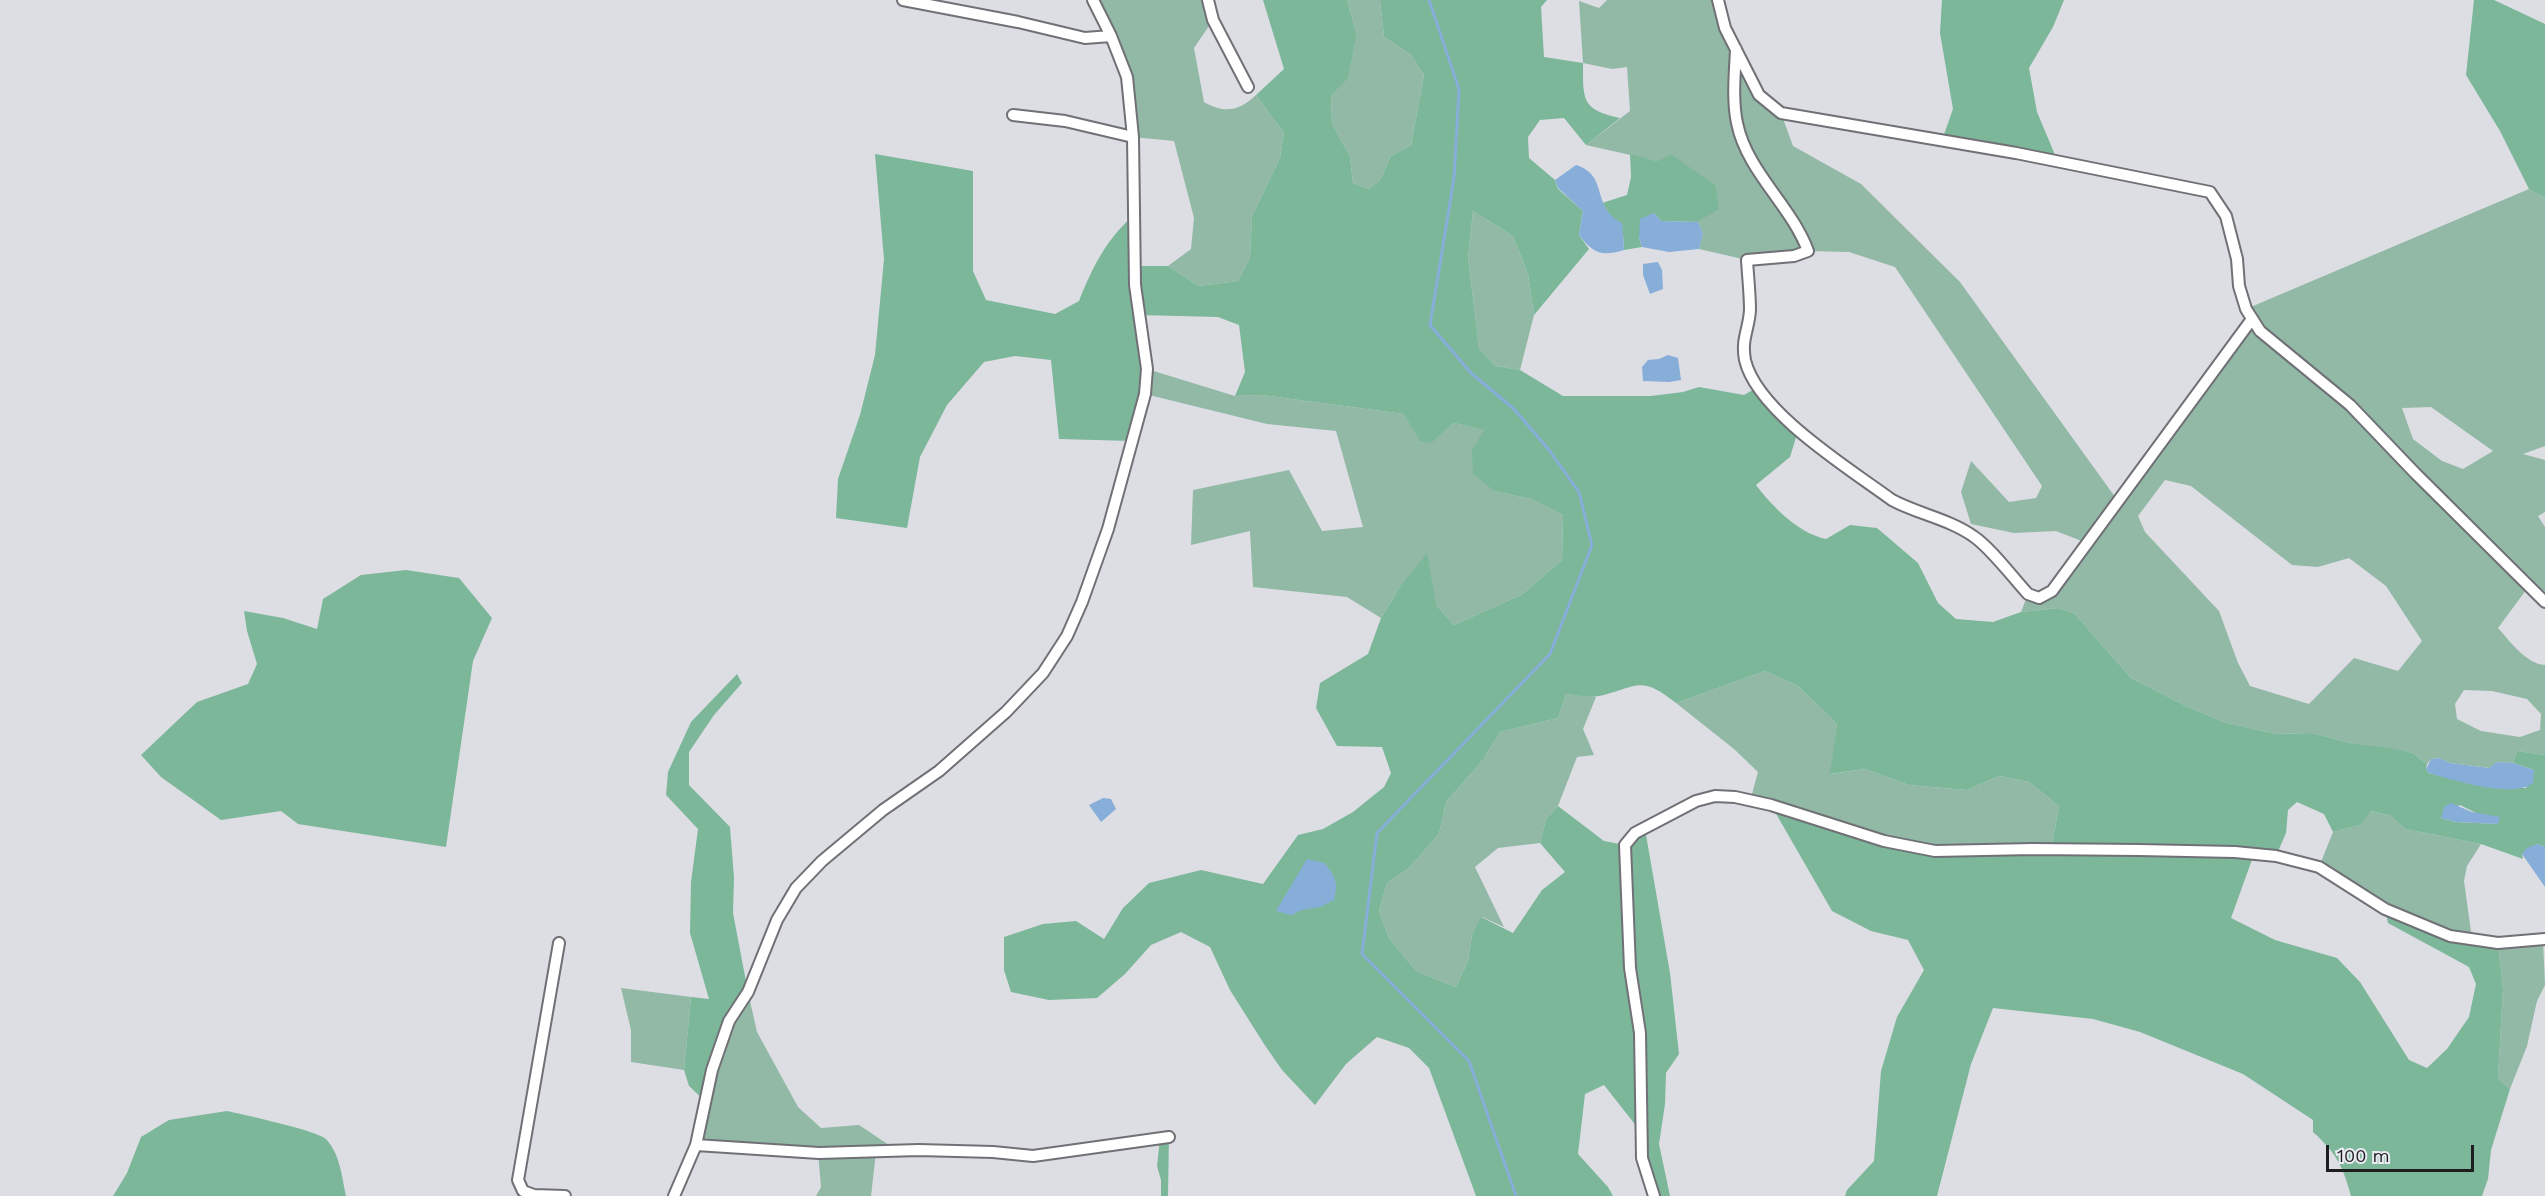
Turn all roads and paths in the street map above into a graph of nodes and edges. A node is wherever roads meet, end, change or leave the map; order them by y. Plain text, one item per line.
1 (903, 0) edge
2 (1093, 0) edge
3 (1208, 0) edge
4 (1718, 0) edge
5 (1111, 36) junction
6 (1736, 49) junction
7 (1248, 87) dead end
8 (1013, 115) dead end
9 (1133, 137) junction
10 (2252, 319) junction
11 (2545, 602) edge
12 (2545, 939) edge
13 (559, 943) dead end
14 (1169, 1137) dead end
15 (696, 1145) junction
16 (565, 1196) edge
17 (674, 1196) edge
18 (1654, 1196) edge

1 - 5 street
2 - 5 street
3 - 7 street
4 - 6 street
5 - 9 street
6 - 10 street
6 - 10 street
8 - 9 street
9 - 15 street
10 - 11 street
12 - 18 street
13 - 16 street
14 - 15 street
15 - 17 street

